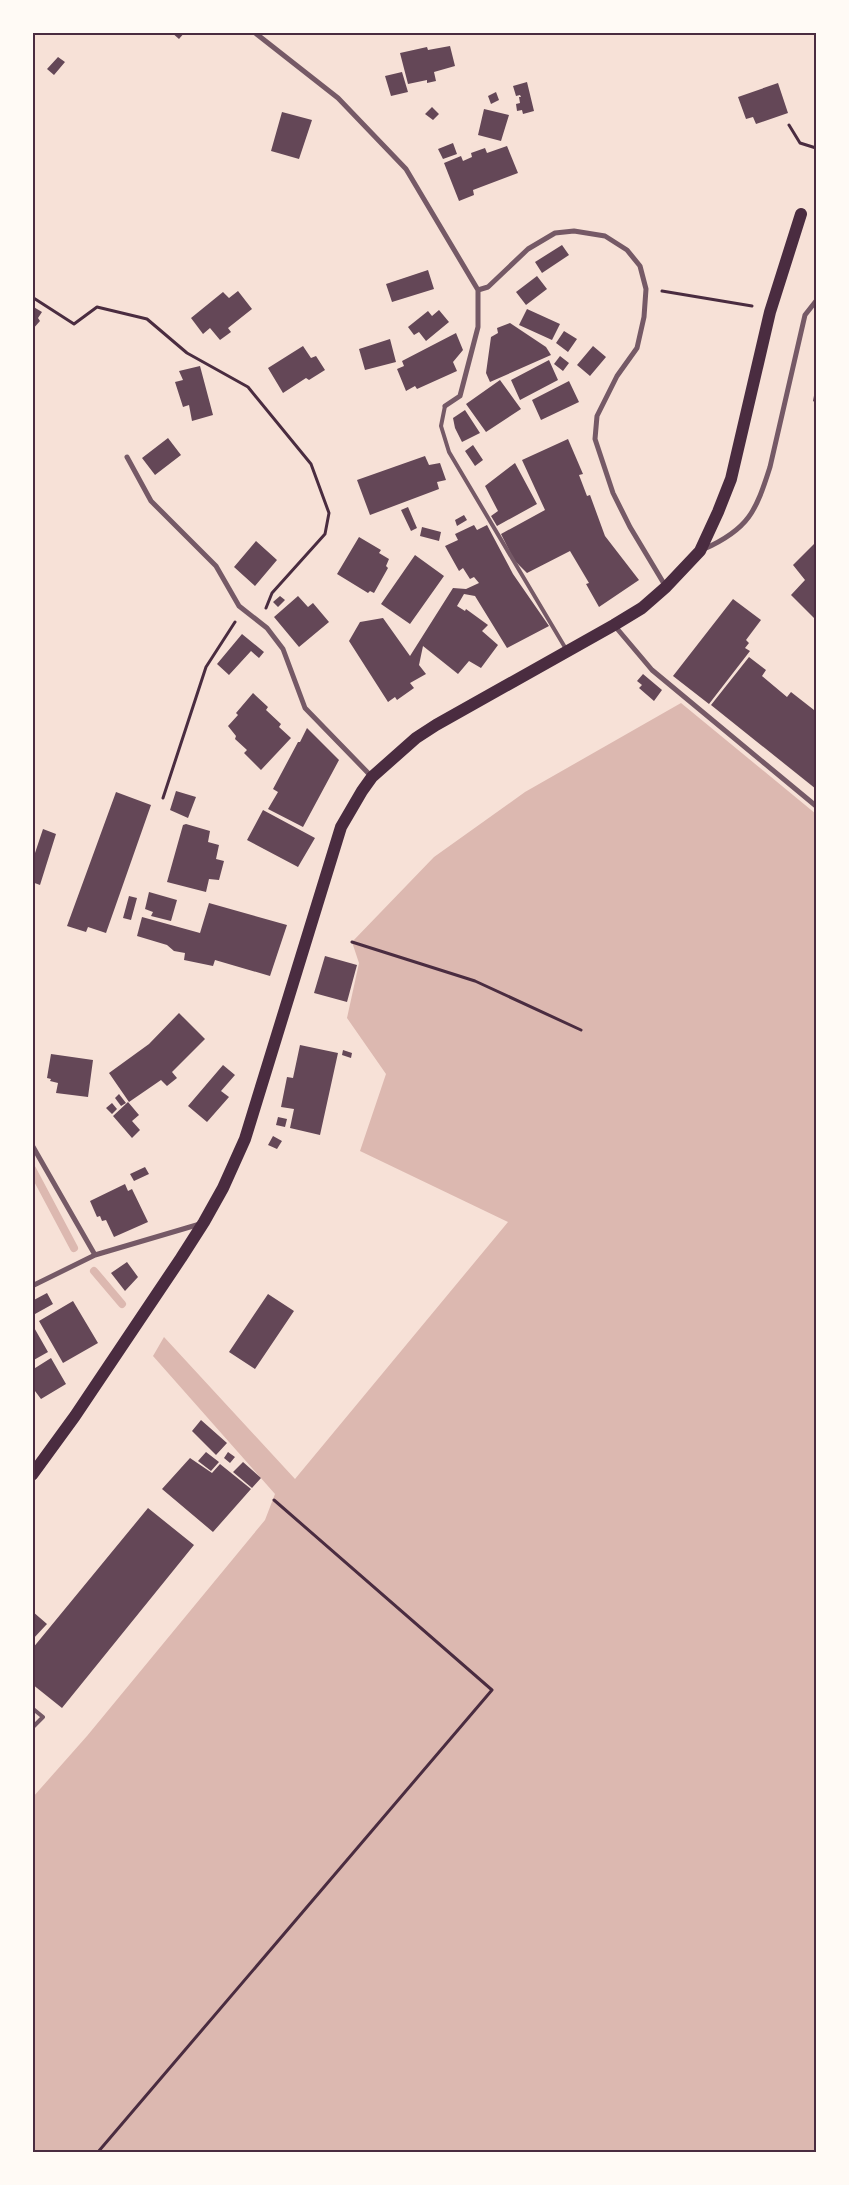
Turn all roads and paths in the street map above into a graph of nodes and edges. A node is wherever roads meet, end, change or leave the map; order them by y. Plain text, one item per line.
1 (254, 32) edge
2 (790, 125) dead end
3 (816, 148) edge
4 (801, 214) dead end
5 (646, 289) junction
6 (478, 290) junction
7 (32, 297) edge
8 (816, 301) edge
9 (747, 306) dead end
10 (445, 406) joint
11 (127, 457) dead end
12 (700, 551) junction
13 (666, 587) junction
14 (243, 610) junction
15 (614, 625) junction
16 (267, 628) junction
17 (567, 651) junction
18 (372, 777) junction
19 (162, 798) dead end
20 (816, 806) edge
21 (352, 942) dead end
22 (581, 1030) dead end
23 (32, 1145) edge
24 (204, 1222) junction
25 (95, 1255) junction
26 (32, 1286) edge
27 (32, 1475) edge
28 (274, 1500) dead end
29 (32, 1708) edge
30 (32, 1728) edge
31 (98, 2152) edge

1 - 6 street
2 - 3 path
4 - 12 main road
5 - 6 street
5 - 9 path
5 - 13 street
6 - 10 street
7 - 16 path
8 - 12 street
10 - 17 lane
11 - 14 street
12 - 13 main road
13 - 15 main road
14 - 16 street
14 - 19 path
15 - 17 main road
15 - 20 street
16 - 18 street
17 - 18 main road
18 - 24 main road
21 - 22 path
23 - 25 street
24 - 25 street
24 - 27 main road
25 - 26 street
28 - 31 path
29 - 30 lane

